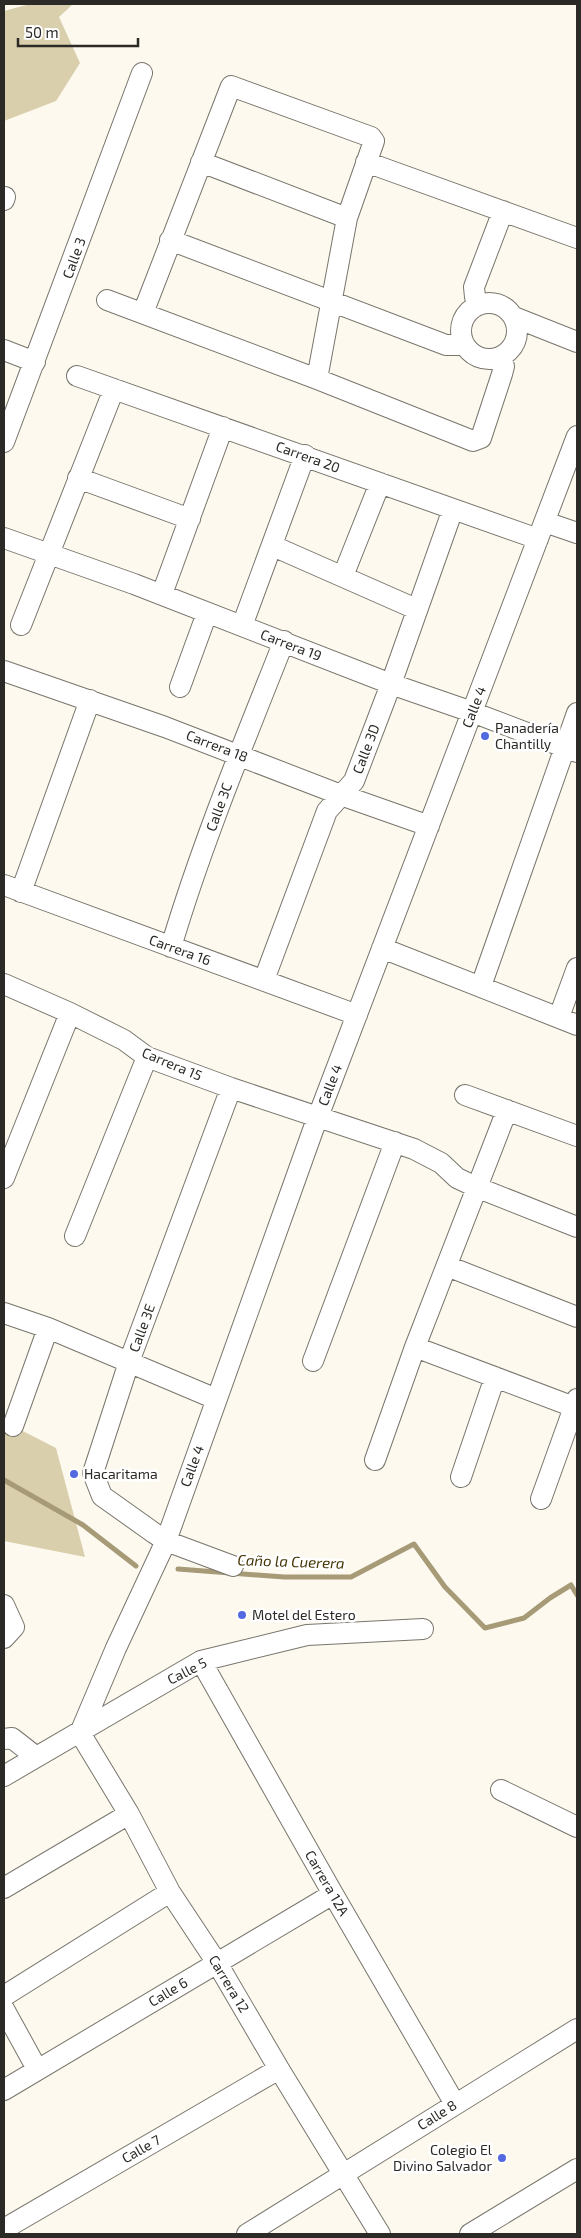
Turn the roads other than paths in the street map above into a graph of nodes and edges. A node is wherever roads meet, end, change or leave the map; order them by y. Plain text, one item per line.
1 (142, 73) dead end
2 (201, 162) junction
3 (366, 162) junction
4 (503, 210) junction
5 (347, 218) junction
6 (577, 238) edge
7 (170, 240) junction
8 (106, 300) dead end
9 (332, 301) junction
10 (479, 305) junction
11 (143, 313) junction
12 (514, 317) junction
13 (577, 342) edge
14 (464, 345) junction
15 (4, 350) edge
16 (500, 358) junction
17 (35, 362) junction
18 (78, 376) dead end
19 (317, 378) junction
20 (114, 389) junction
21 (223, 427) junction
22 (577, 436) edge
23 (4, 440) edge
24 (305, 455) junction
25 (78, 478) junction
26 (380, 483) junction
27 (453, 509) junction
28 (190, 519) junction
29 (541, 530) junction
30 (577, 533) edge
31 (4, 538) edge
32 (273, 546) junction
33 (48, 554) junction
34 (343, 576) junction
35 (162, 594) junction
36 (416, 609) junction
37 (207, 613) junction
38 (21, 625) dead end
39 (242, 626) junction
40 (284, 641) junction
41 (4, 671) edge
42 (391, 684) junction
43 (180, 687) dead end
44 (90, 700) junction
45 (472, 712) junction
46 (577, 713) edge
47 (571, 749) edge
48 (239, 754) junction
49 (341, 795) junction
50 (429, 826) junction
51 (12, 888) edge
52 (171, 947) junction
53 (382, 948) junction
54 (577, 968) edge
55 (264, 980) junction
56 (4, 984) edge
57 (481, 986) junction
58 (70, 1013) junction
59 (357, 1015) junction
60 (568, 1021) edge
61 (147, 1057) junction
62 (231, 1088) junction
63 (465, 1095) dead end
64 (507, 1110) junction
65 (318, 1116) junction
66 (577, 1136) edge
67 (394, 1142) junction
68 (4, 1178) edge
69 (476, 1187) junction
70 (577, 1228) edge
71 (75, 1236) dead end
72 (447, 1266) junction
73 (4, 1312) edge
74 (577, 1317) edge
75 (48, 1328) junction
76 (415, 1346) junction
77 (313, 1361) dead end
78 (129, 1362) junction
79 (495, 1377) junction
80 (216, 1399) junction
81 (576, 1403) edge
82 (13, 1426) dead end
83 (375, 1460) dead end
84 (461, 1477) dead end
85 (541, 1499) dead end
86 (166, 1541) junction
87 (233, 1566) dead end
88 (4, 1605) edge
89 (423, 1629) dead end
90 (4, 1638) edge
91 (202, 1661) junction
92 (80, 1733) junction
93 (4, 1738) edge
94 (35, 1756) junction
95 (4, 1776) edge
96 (501, 1790) dead end
97 (129, 1814) junction
98 (577, 1826) edge
99 (4, 1888) edge
100 (170, 1892) junction
101 (333, 1894) junction
102 (218, 1963) junction
103 (4, 1996) edge
104 (4, 2009) edge
105 (577, 2029) edge
106 (37, 2069) junction
107 (279, 2069) junction
108 (4, 2090) edge
109 (455, 2104) junction
110 (577, 2169) edge
111 (343, 2174) junction
112 (4, 2232) edge
113 (246, 2234) edge
114 (380, 2234) edge
115 (470, 2234) edge

1 - 17 street, Calle 3
2 - 3 street
2 - 5 street
2 - 7 street
3 - 4 street
3 - 5 street
4 - 6 street
4 - 10 street
5 - 9 street
7 - 9 street
7 - 11 street
8 - 11 street
9 - 14 street
9 - 19 street
10 - 12 street
10 - 14 street
11 - 19 street
12 - 13 street
12 - 16 street
14 - 16 street
15 - 17 street
16 - 19 street
17 - 23 street, Calle 3
18 - 20 street, Carrera 20
20 - 21 street, Carrera 20
20 - 25 street
21 - 24 street, Carrera 20
21 - 28 street
22 - 29 street, Calle 4
24 - 26 street, Carrera 20
24 - 32 street
25 - 28 street
25 - 33 street
26 - 27 street, Carrera 20
26 - 34 street
27 - 29 street, Carrera 20
27 - 36 street, Calle 3D
28 - 35 street
29 - 30 street, Carrera 20
29 - 45 street, Calle 4
31 - 33 street, Carrera 19
32 - 34 street
32 - 39 street
33 - 35 street, Carrera 19
33 - 38 street
34 - 36 street
35 - 37 street, Carrera 19
36 - 42 street, Calle 3D
37 - 39 street, Carrera 19
37 - 43 street
39 - 40 street, Carrera 19
40 - 42 street, Carrera 19
40 - 48 street, Calle 3C
41 - 44 street, Carrera 18
42 - 45 street, Carrera 19
42 - 49 street, Calle 3D
44 - 48 street, Carrera 18
44 - 51 street
45 - 47 street, Carrera 19
45 - 50 street, Calle 4
46 - 47 street
47 - 57 street
48 - 49 street, Carrera 18
48 - 52 street, Calle 3C
49 - 50 street, Carrera 18
49 - 55 street, Calle 3D
50 - 53 street, Calle 4
51 - 52 street, Carrera 16
52 - 55 street, Carrera 16
53 - 57 street
53 - 59 street, Calle 4
54 - 60 street
55 - 59 street, Carrera 16
56 - 58 street, Carrera 15
57 - 60 street
58 - 61 street, Carrera 15
58 - 68 street
59 - 65 street, Calle 4
61 - 62 street, Carrera 15
61 - 71 street
62 - 65 street, Carrera 15
62 - 78 street, Calle 3E
63 - 64 street
64 - 66 street
64 - 69 street
65 - 67 street, Carrera 15
65 - 80 street, Calle 4
67 - 69 street, Carrera 15
67 - 77 street
69 - 70 street, Carrera 15
69 - 72 street
72 - 74 street
72 - 76 street
73 - 75 street
75 - 78 street
75 - 82 street
76 - 79 street
76 - 83 street
78 - 80 street
78 - 86 street, Calle 3E
79 - 81 street
79 - 84 street
80 - 86 street, Calle 4
81 - 85 street
86 - 87 street, Calle 3E
86 - 92 street, Calle 4
88 - 90 street
89 - 91 street, Calle 5
91 - 92 street, Calle 5
91 - 101 street, Carrera 12A
92 - 94 street, Calle 5
92 - 97 street, Carrera 12
93 - 94 street
94 - 95 street, Calle 5
96 - 98 street
97 - 99 street
97 - 100 street, Carrera 12
100 - 102 street, Carrera 12
100 - 103 street
101 - 102 street, Calle 6
101 - 109 street, Carrera 12A
102 - 106 street, Calle 6
102 - 107 street, Carrera 12
104 - 106 street
105 - 109 street, Calle 8
106 - 108 street, Calle 6
107 - 111 street, Carrera 12
107 - 112 street, Calle 7
109 - 111 street, Calle 8
110 - 115 street
111 - 113 street, Calle 8
111 - 114 street, Carrera 12

